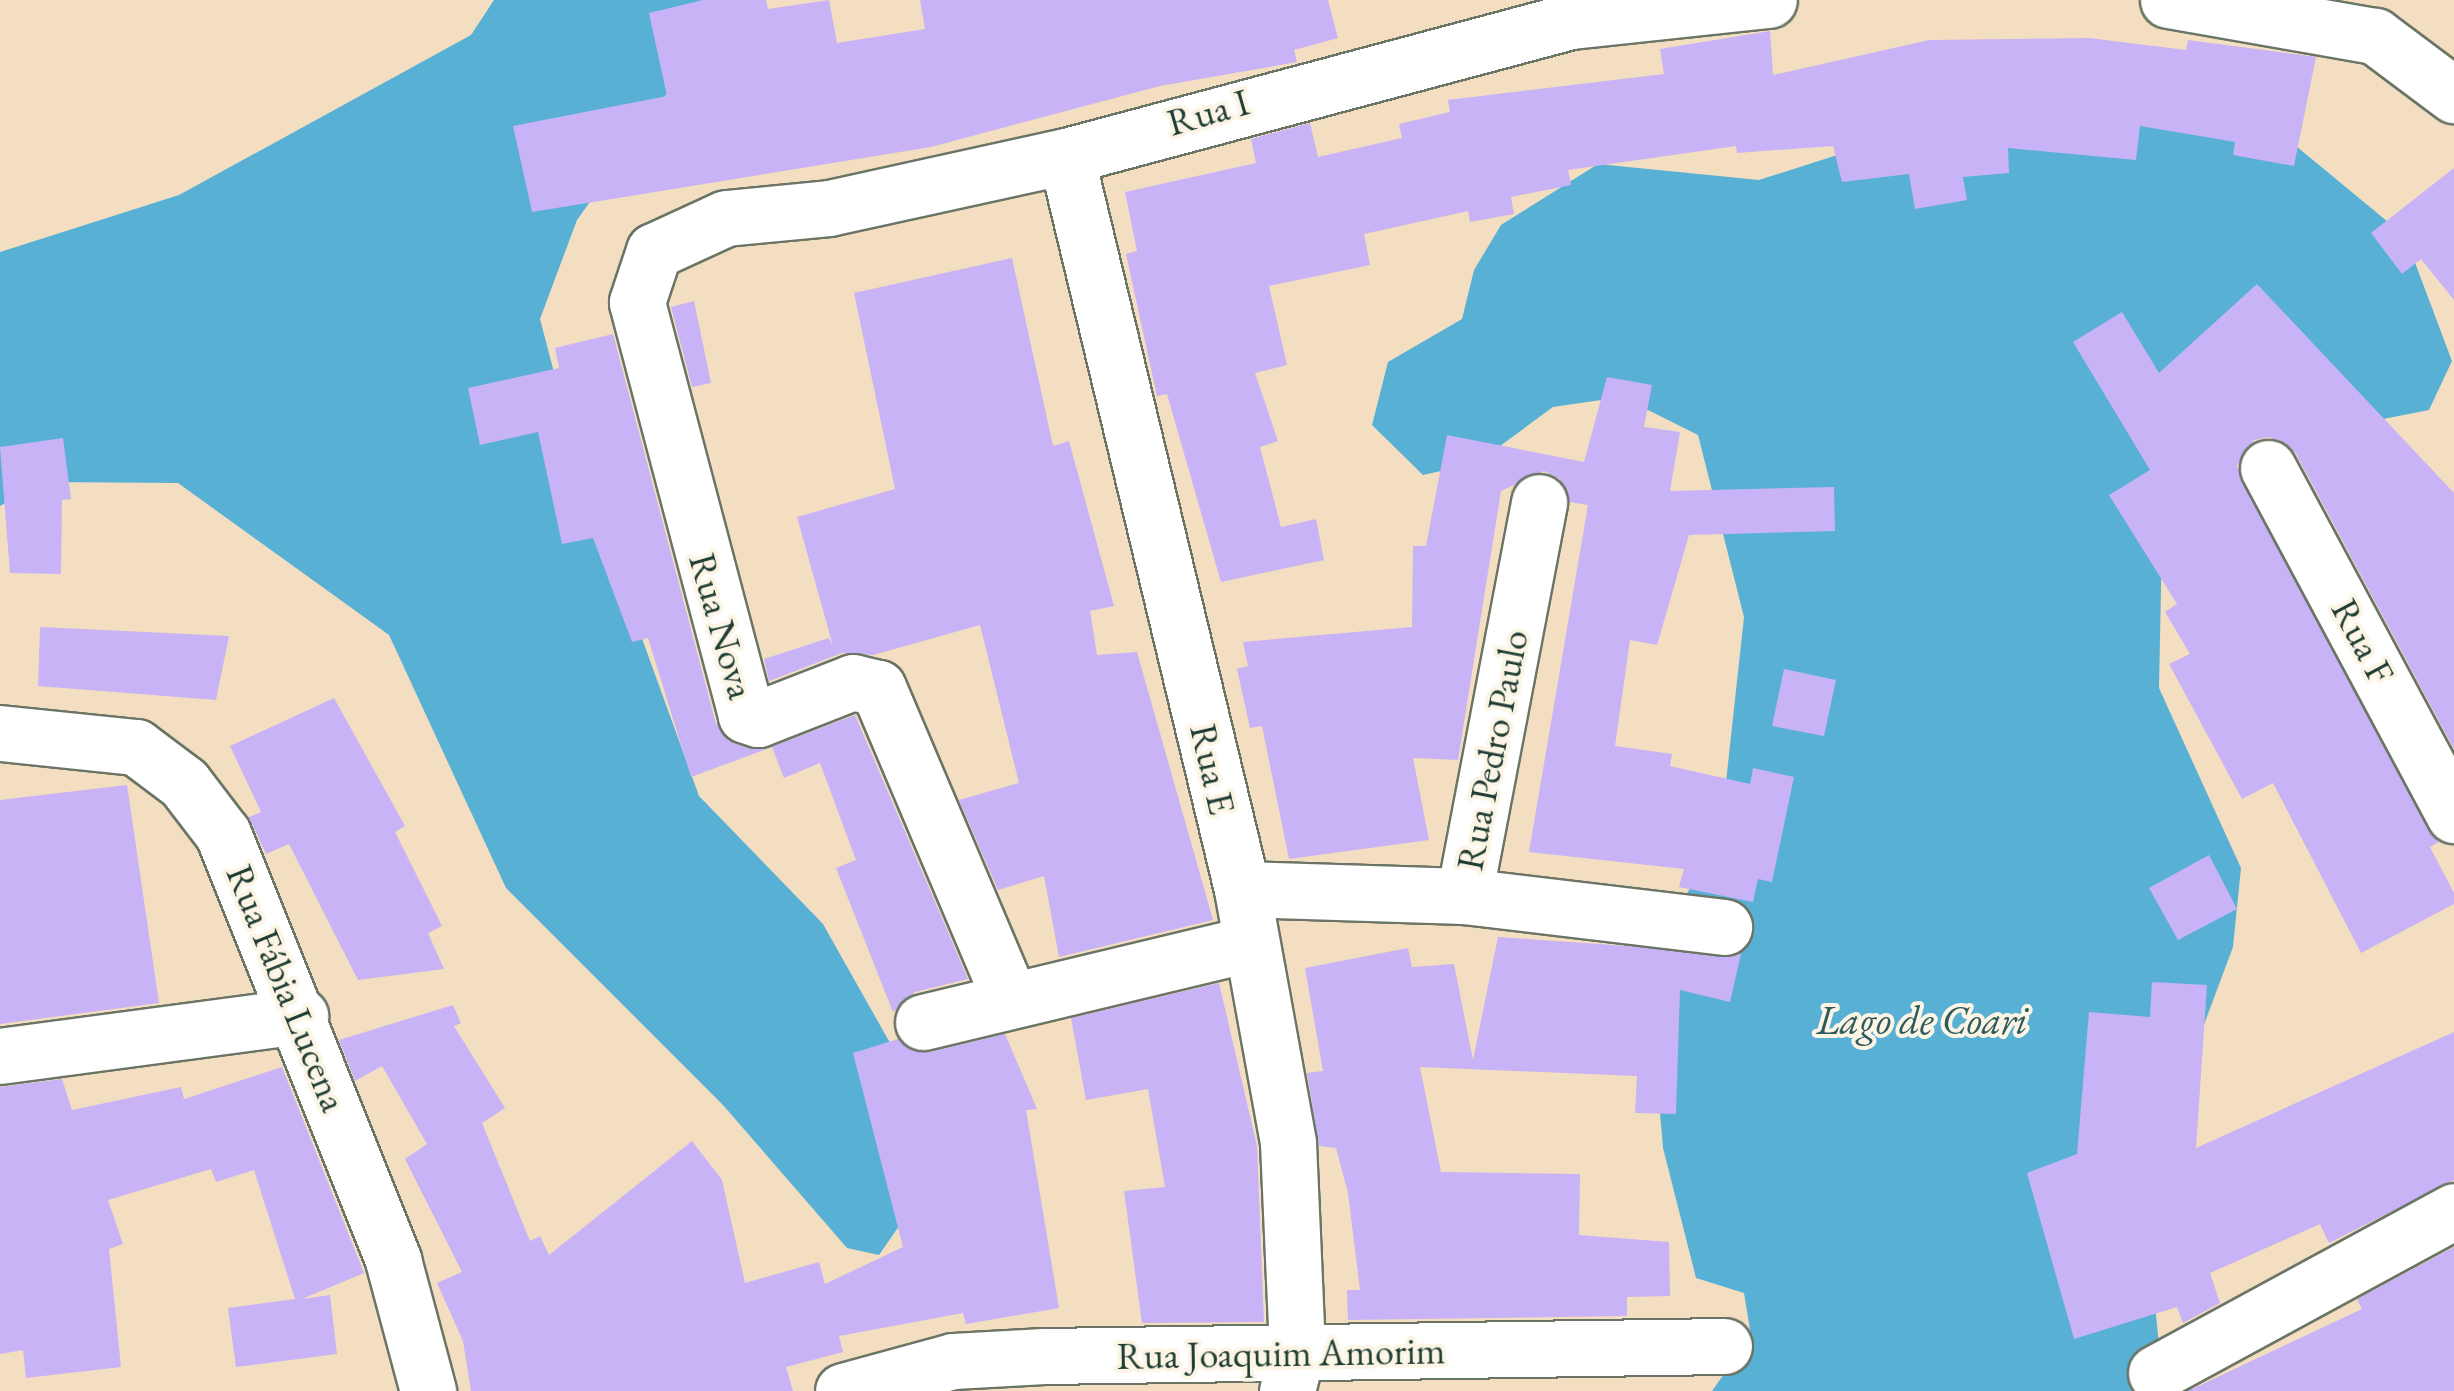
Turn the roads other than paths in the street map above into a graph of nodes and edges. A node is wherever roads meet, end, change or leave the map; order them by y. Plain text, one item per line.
1 (1769, 0) edge
2 (2168, 0) edge
3 (1574, 10) edge
4 (2386, 18) edge
5 (2454, 95) edge
6 (1066, 156) junction
7 (654, 251) joint
8 (2268, 468) dead end
9 (1538, 502) dead end
10 (0, 733) edge
11 (2454, 815) edge
12 (1242, 889) junction
13 (1464, 896) junction
14 (1724, 927) dead end
15 (1251, 944) junction
16 (1010, 1000) junction
17 (300, 1016) junction
18 (924, 1022) dead end
19 (0, 1056) edge
20 (2454, 1211) edge
21 (1724, 1346) dead end
22 (1292, 1371) edge
23 (2156, 1373) dead end
24 (428, 1391) edge
25 (842, 1391) edge

1 - 3 street, Rua I
2 - 4 street
3 - 6 street, Rua I
4 - 5 street
6 - 7 street, Rua I
6 - 12 street, Rua E
7 - 16 street, Rua Nova
8 - 11 street, Rua F
9 - 13 street, Rua Pedro Paulo
10 - 17 street, Rua Fábia Lucena
12 - 13 street, Rua Pedro Paulo
12 - 15 street, Rua E
13 - 14 street
15 - 16 street
15 - 22 street, Rua E
16 - 18 street
17 - 19 street
17 - 24 street, Rua Fábia Lucena
20 - 23 street
21 - 22 street, Rua Joaquim Amorim
22 - 25 street, Rua Joaquim Amorim

